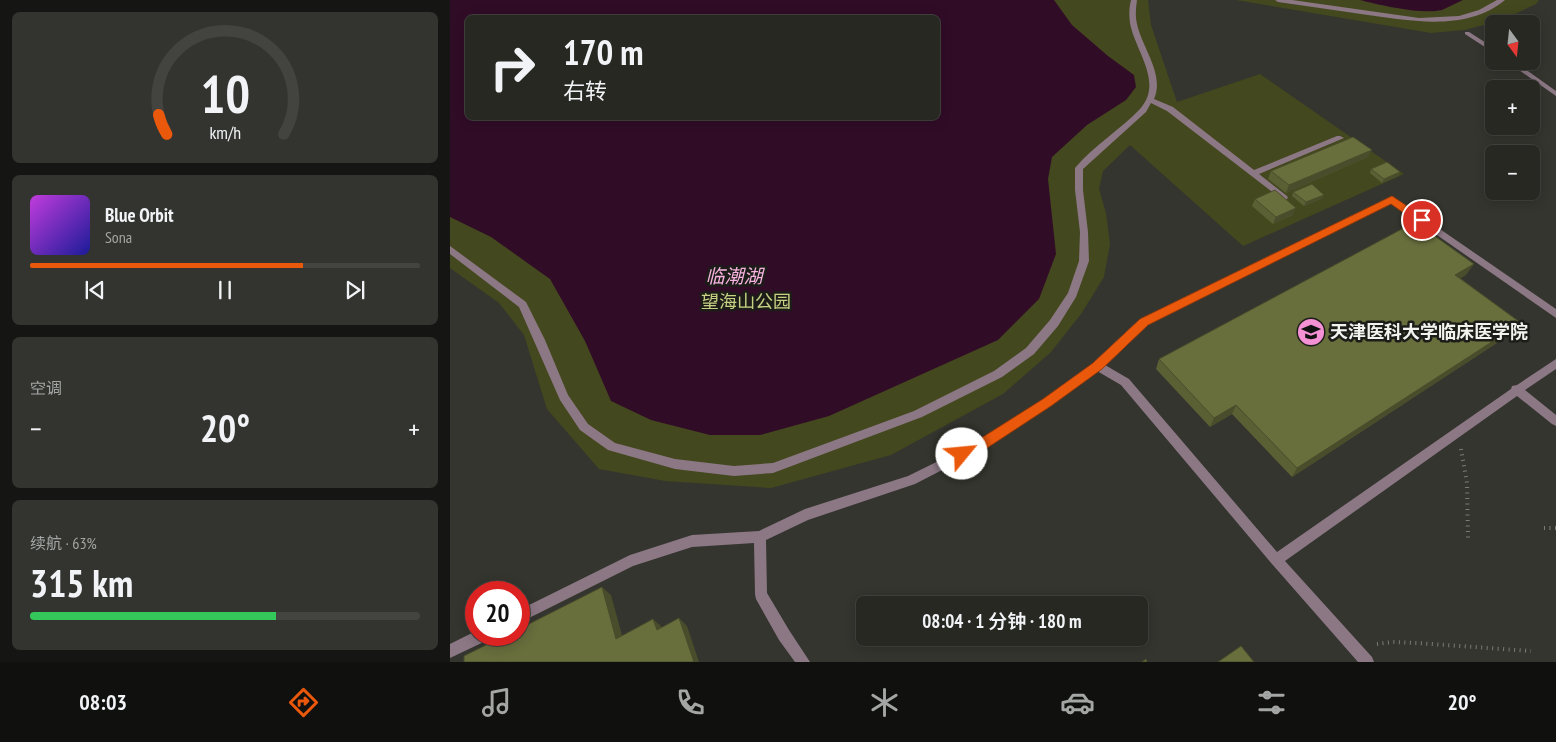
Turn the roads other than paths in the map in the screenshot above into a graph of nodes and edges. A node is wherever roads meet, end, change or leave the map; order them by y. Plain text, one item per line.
1 (1134, 0) edge
2 (1278, 0) edge
3 (1502, 0) edge
4 (1467, 33) dead end
5 (1485, 45) edge
6 (1522, 70) edge
7 (1556, 94) edge
8 (1150, 100) junction
9 (1340, 138) dead end
10 (1253, 174) junction
11 (1291, 204) edge
12 (450, 249) edge
13 (1556, 314) edge
14 (1556, 363) edge
15 (1097, 366) junction
16 (1516, 389) junction
17 (1556, 421) edge
18 (760, 537) junction
19 (1276, 560) junction
20 (530, 611) edge
21 (465, 644) edge
22 (450, 651) edge
23 (803, 662) edge
24 (1367, 662) edge

1 - 8 lane
2 - 3 lane
4 - 5 lane
6 - 7 lane
8 - 10 lane
8 - 12 lane
9 - 10 lane
10 - 11 lane
13 - 15 lane
14 - 16 lane
15 - 18 lane
15 - 19 lane
16 - 17 lane
16 - 19 lane
18 - 20 lane
18 - 23 lane
19 - 24 lane
21 - 22 lane

